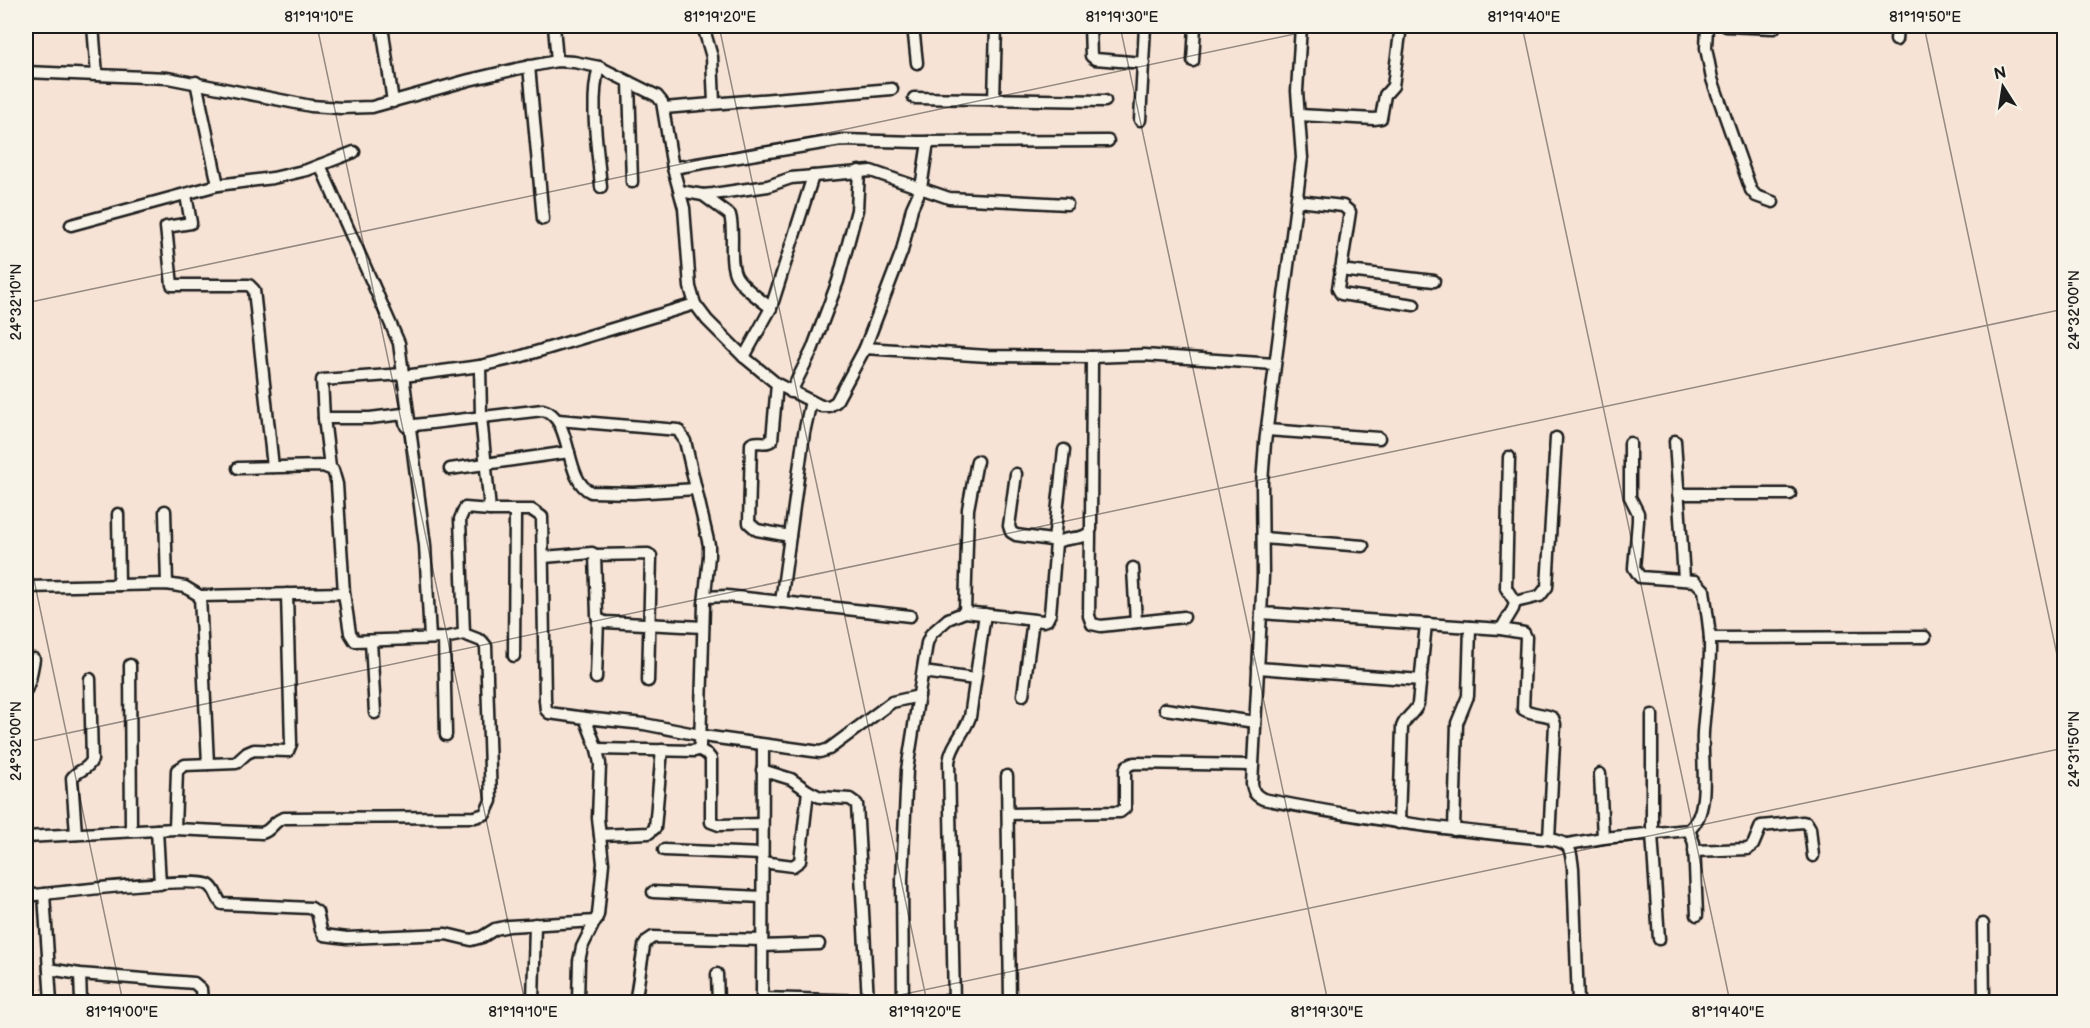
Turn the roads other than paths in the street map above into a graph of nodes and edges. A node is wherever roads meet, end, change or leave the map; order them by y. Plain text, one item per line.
1 (93, 26) edge
2 (382, 26) edge
3 (554, 26) edge
4 (703, 26) edge
5 (913, 26) edge
6 (996, 26) edge
7 (1090, 26) edge
8 (1145, 26) edge
9 (1195, 26) edge
10 (1301, 26) edge
11 (1401, 26) edge
12 (1707, 26) edge
13 (1726, 26) edge
14 (1897, 26) edge
15 (1774, 28) dead end
16 (1896, 40) dead end
17 (557, 61) junction
18 (1193, 61) dead end
19 (917, 63) dead end
20 (1144, 63) junction
21 (529, 66) junction
22 (599, 67) junction
23 (26, 72) edge
24 (97, 75) junction
25 (196, 82) junction
26 (629, 82) junction
27 (892, 89) dead end
28 (914, 98) dead end
29 (994, 100) junction
30 (1105, 101) dead end
31 (393, 102) junction
32 (714, 103) junction
33 (664, 108) junction
34 (1299, 115) junction
35 (1140, 120) dead end
36 (1107, 141) dead end
37 (928, 142) junction
38 (354, 152) dead end
39 (320, 165) junction
40 (673, 168) junction
41 (859, 171) junction
42 (813, 176) junction
43 (632, 182) dead end
44 (218, 185) junction
45 (601, 187) dead end
46 (921, 188) junction
47 (680, 191) junction
48 (186, 195) junction
49 (703, 195) junction
50 (1298, 201) junction
51 (1773, 202) dead end
52 (1067, 204) dead end
53 (543, 219) dead end
54 (71, 225) dead end
55 (1340, 270) junction
56 (1434, 280) dead end
57 (695, 304) junction
58 (1414, 305) dead end
59 (771, 308) junction
60 (865, 348) junction
61 (744, 357) junction
62 (1092, 357) junction
63 (1274, 364) junction
64 (480, 366) junction
65 (404, 375) junction
66 (777, 384) junction
67 (791, 392) junction
68 (811, 401) junction
69 (481, 416) junction
70 (324, 418) junction
71 (558, 420) junction
72 (411, 426) junction
73 (1267, 430) junction
74 (1379, 438) dead end
75 (1556, 438) dead end
76 (1675, 441) dead end
77 (1630, 443) dead end
78 (1064, 450) dead end
79 (569, 452) junction
80 (1509, 457) dead end
81 (977, 461) dead end
82 (485, 463) junction
83 (273, 467) junction
84 (238, 468) dead end
85 (330, 468) junction
86 (450, 469) dead end
87 (1016, 474) dead end
88 (696, 489) junction
89 (1678, 494) junction
90 (1790, 495) dead end
91 (490, 510) junction
92 (515, 511) junction
93 (165, 512) dead end
94 (118, 514) dead end
95 (1090, 534) junction
96 (790, 536) junction
97 (1263, 538) junction
98 (1056, 541) junction
99 (1363, 546) dead end
100 (595, 555) junction
101 (544, 557) junction
102 (1133, 568) dead end
103 (1684, 579) junction
104 (167, 584) junction
105 (119, 585) junction
106 (26, 587) edge
107 (344, 593) junction
108 (287, 594) junction
109 (200, 596) junction
110 (705, 597) junction
111 (781, 602) junction
112 (1515, 602) junction
113 (965, 612) junction
114 (1261, 613) junction
115 (985, 614) junction
116 (910, 616) dead end
117 (1184, 617) dead end
118 (598, 619) junction
119 (1033, 620) junction
120 (1136, 622) junction
121 (650, 624) junction
122 (1426, 624) junction
123 (704, 627) junction
124 (1470, 627) junction
125 (1501, 629) junction
126 (464, 634) junction
127 (1925, 637) dead end
128 (430, 638) junction
129 (444, 638) junction
130 (1710, 638) junction
131 (371, 641) junction
132 (514, 656) dead end
133 (34, 659) dead end
134 (130, 665) dead end
135 (1258, 669) junction
136 (923, 672) junction
137 (596, 678) dead end
138 (90, 679) dead end
139 (975, 679) junction
140 (648, 681) dead end
141 (1421, 681) junction
142 (26, 690) edge
143 (1023, 695) dead end
144 (919, 696) junction
145 (1165, 709) dead end
146 (375, 713) dead end
147 (1652, 715) dead end
148 (585, 718) junction
149 (1255, 722) junction
150 (446, 735) dead end
151 (701, 735) junction
152 (763, 745) junction
153 (597, 749) junction
154 (662, 750) junction
155 (698, 750) junction
156 (208, 764) junction
157 (1253, 765) junction
158 (762, 770) junction
159 (1600, 774) dead end
160 (1007, 776) dead end
161 (808, 791) junction
162 (1008, 814) junction
163 (1399, 823) junction
164 (762, 824) junction
165 (175, 829) junction
166 (157, 830) junction
167 (1455, 830) junction
168 (1689, 830) junction
169 (131, 831) junction
170 (76, 834) junction
171 (1652, 834) junction
172 (600, 836) junction
173 (26, 837) edge
174 (1603, 838) junction
175 (1549, 839) junction
176 (1568, 844) junction
177 (664, 850) dead end
178 (1694, 851) junction
179 (1814, 856) dead end
180 (762, 858) junction
181 (160, 884) junction
182 (653, 892) dead end
183 (44, 894) junction
184 (26, 896) edge
185 (762, 897) junction
186 (1697, 915) dead end
187 (596, 921) junction
188 (536, 924) junction
189 (1983, 924) dead end
190 (1659, 939) dead end
191 (762, 943) junction
192 (819, 944) dead end
193 (49, 969) junction
194 (80, 974) junction
195 (717, 974) dead end
196 (636, 997) dead end
197 (762, 1000) edge
198 (868, 1001) edge
199 (51, 1002) edge
200 (81, 1002) edge
201 (202, 1002) edge
202 (533, 1002) edge
203 (578, 1002) edge
204 (718, 1002) edge
205 (903, 1002) edge
206 (954, 1002) edge
207 (1010, 1002) edge
208 (1578, 1002) edge
209 (1984, 1002) edge

1 - 24 street
2 - 31 street
3 - 17 street
4 - 32 street
5 - 19 street
6 - 29 street
7 - 20 street
8 - 20 street
9 - 18 street
10 - 34 street
11 - 34 street
12 - 51 street
13 - 15 street
14 - 16 street
17 - 21 street
17 - 22 street
20 - 35 street
21 - 31 street
21 - 53 street
22 - 26 street
22 - 45 street
23 - 24 street
24 - 25 street
25 - 31 street
25 - 44 street
26 - 33 street
26 - 43 street
27 - 32 street
28 - 29 street
29 - 30 street
32 - 33 street
33 - 40 street
34 - 50 street
36 - 37 street
37 - 40 street
37 - 46 street
38 - 39 street
39 - 44 street
39 - 65 street
40 - 47 street
41 - 42 street
41 - 46 street
41 - 67 street
42 - 49 street
42 - 59 street
44 - 48 street
46 - 52 street
46 - 60 street
47 - 49 street
47 - 57 street
48 - 54 street
48 - 83 street
49 - 59 street
50 - 55 street
50 - 63 street
55 - 56 street
55 - 58 street
57 - 61 street
57 - 64 street
59 - 61 street
60 - 62 street
60 - 68 street
61 - 66 street
62 - 63 street
62 - 95 street
63 - 73 street
64 - 65 street
64 - 69 street
65 - 70 street
65 - 72 street
66 - 67 street
66 - 96 street
67 - 68 street
68 - 96 street
69 - 71 street
69 - 72 street
69 - 82 street
70 - 72 street
70 - 85 street
71 - 79 street
71 - 88 street
72 - 128 street
73 - 74 street
73 - 97 street
75 - 112 street
76 - 89 street
77 - 103 street
78 - 98 street
79 - 82 street
79 - 88 street
80 - 112 street
81 - 113 street
82 - 86 street
82 - 91 street
83 - 84 street
83 - 85 street
85 - 107 street
87 - 98 street
88 - 110 street
89 - 90 street
89 - 103 street
91 - 92 street
91 - 126 street
92 - 101 street
92 - 132 street
93 - 104 street
94 - 105 street
95 - 98 street
95 - 120 street
96 - 111 street
97 - 99 street
97 - 114 street
98 - 119 street
100 - 101 street
100 - 118 street
100 - 121 street
101 - 148 street
102 - 120 street
103 - 130 street
104 - 105 street
104 - 109 street
105 - 106 street
107 - 108 street
107 - 131 street
108 - 109 street
108 - 156 street
109 - 156 street
110 - 111 street
110 - 123 street
111 - 116 street
112 - 125 street
113 - 115 street
113 - 136 street
114 - 122 street
114 - 135 street
115 - 119 street
115 - 139 street
117 - 120 street
118 - 121 street
118 - 137 street
119 - 143 street
121 - 123 street
121 - 140 street
122 - 124 street
122 - 141 street
123 - 151 street
124 - 125 street
124 - 167 street
125 - 175 street
126 - 129 street
126 - 165 street
127 - 130 street
128 - 129 street
128 - 131 street
129 - 150 street
130 - 168 street
131 - 146 street
133 - 142 street
134 - 169 street
135 - 141 street
135 - 149 street
136 - 139 street
136 - 144 street
138 - 170 street
139 - 206 street
141 - 163 street
144 - 152 street
144 - 205 street
145 - 149 street
147 - 171 street
148 - 151 street
148 - 153 street
149 - 157 street
151 - 152 street
151 - 155 street
152 - 158 street
153 - 154 street
153 - 172 street
154 - 155 street
154 - 172 street
155 - 164 street
156 - 165 street
157 - 162 street
157 - 163 street
158 - 161 street
158 - 164 street
159 - 174 street
160 - 162 street
161 - 180 street
161 - 198 street
162 - 207 street
163 - 167 street
164 - 180 street
165 - 166 street
166 - 169 street
166 - 181 street
167 - 175 street
168 - 171 street
168 - 178 street
169 - 170 street
170 - 173 street
171 - 174 street
171 - 190 street
172 - 187 street
174 - 176 street
175 - 176 street
176 - 208 street
177 - 180 street
178 - 179 street
178 - 186 street
180 - 185 street
181 - 183 street
181 - 188 street
182 - 185 street
183 - 184 street
183 - 193 street
185 - 191 street
187 - 188 street
187 - 203 street
188 - 202 street
189 - 209 street
191 - 192 street
191 - 196 street
191 - 197 street
193 - 194 street
193 - 199 street
194 - 200 street
194 - 201 street
195 - 204 street
197 - 198 street
198 - 205 street
205 - 206 street

